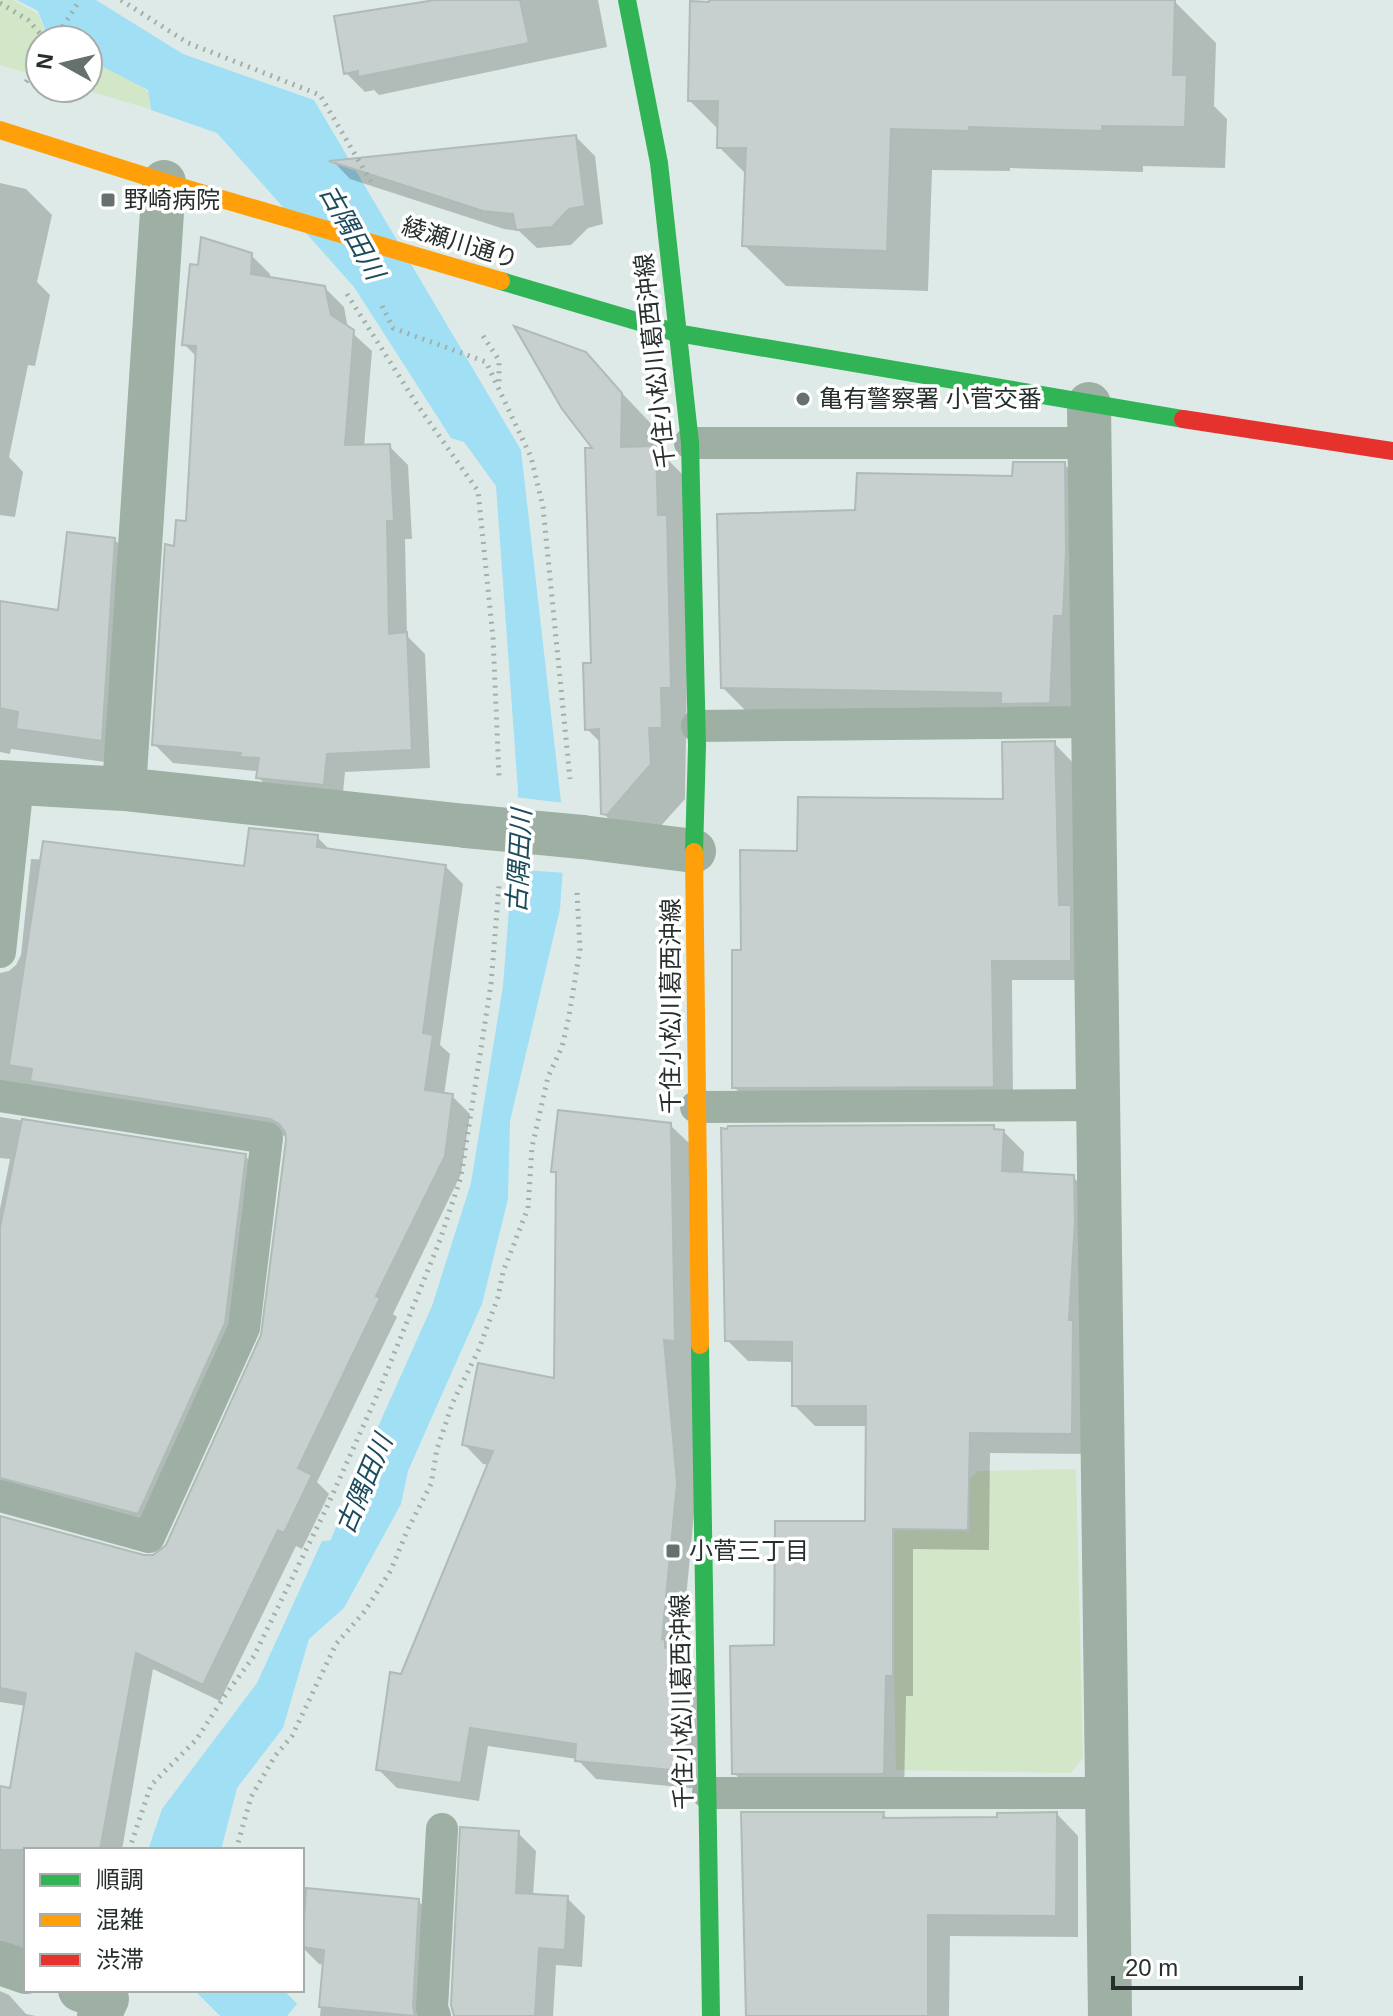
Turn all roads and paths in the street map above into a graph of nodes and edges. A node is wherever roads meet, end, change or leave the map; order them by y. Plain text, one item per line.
1 (80, 0) edge
2 (121, 0) edge
3 (627, 0) edge
4 (0, 3) edge
5 (32, 24) edge
6 (64, 24) edge
7 (0, 130) edge
8 (164, 182) junction
9 (352, 235) junction
10 (373, 242) junction
11 (483, 275) junction
12 (396, 308) dead end
13 (468, 331) dead end
14 (677, 333) junction
15 (483, 336) junction
16 (499, 387) junction
17 (1089, 424) junction
18 (690, 443) junction
19 (1393, 451) edge
20 (1093, 722) junction
21 (697, 726) junction
22 (9, 782) edge
23 (124, 789) junction
24 (484, 828) junction
25 (582, 837) junction
26 (694, 851) junction
27 (0, 952) edge
28 (0, 1096) edge
29 (1098, 1105) junction
30 (696, 1107) junction
31 (0, 1496) edge
32 (708, 1793) junction
33 (1107, 1793) junction
34 (442, 1829) dead end
35 (130, 1848) edge
36 (237, 1848) edge
37 (0, 1963) edge
38 (24, 1971) edge
39 (86, 1992) edge
40 (99, 2016) edge
41 (435, 2016) edge
42 (711, 2016) edge
43 (1110, 2016) edge

1 - 6 path
2 - 10 path
3 - 14 main road, 千住小松川葛西沖線
4 - 5 path
7 - 8 main road, 綾瀬川通り
8 - 9 main road, 綾瀬川通り
8 - 23 street
9 - 10 main road, 綾瀬川通り
9 - 24 path
10 - 11 main road, 綾瀬川通り
11 - 14 main road, 綾瀬川通り
11 - 15 path
12 - 16 path
13 - 15 path
14 - 17 main road, 綾瀬川通り
14 - 18 main road, 千住小松川葛西沖線
15 - 16 path
16 - 25 path
17 - 18 lane
17 - 19 main road, 綾瀬川通り
17 - 20 street
18 - 21 main road, 千住小松川葛西沖線
20 - 21 lane
20 - 29 street
21 - 26 main road, 千住小松川葛西沖線
22 - 23 street
22 - 27 lane
23 - 24 street
24 - 25 street, bridge
24 - 35 path
25 - 26 street
25 - 36 path
26 - 30 main road, 千住小松川葛西沖線
28 - 31 lane
29 - 30 lane
29 - 33 street
30 - 32 main road, 千住小松川葛西沖線
32 - 33 lane
32 - 42 main road, 千住小松川葛西沖線
33 - 43 street
34 - 41 lane
37 - 38 street
39 - 40 street

